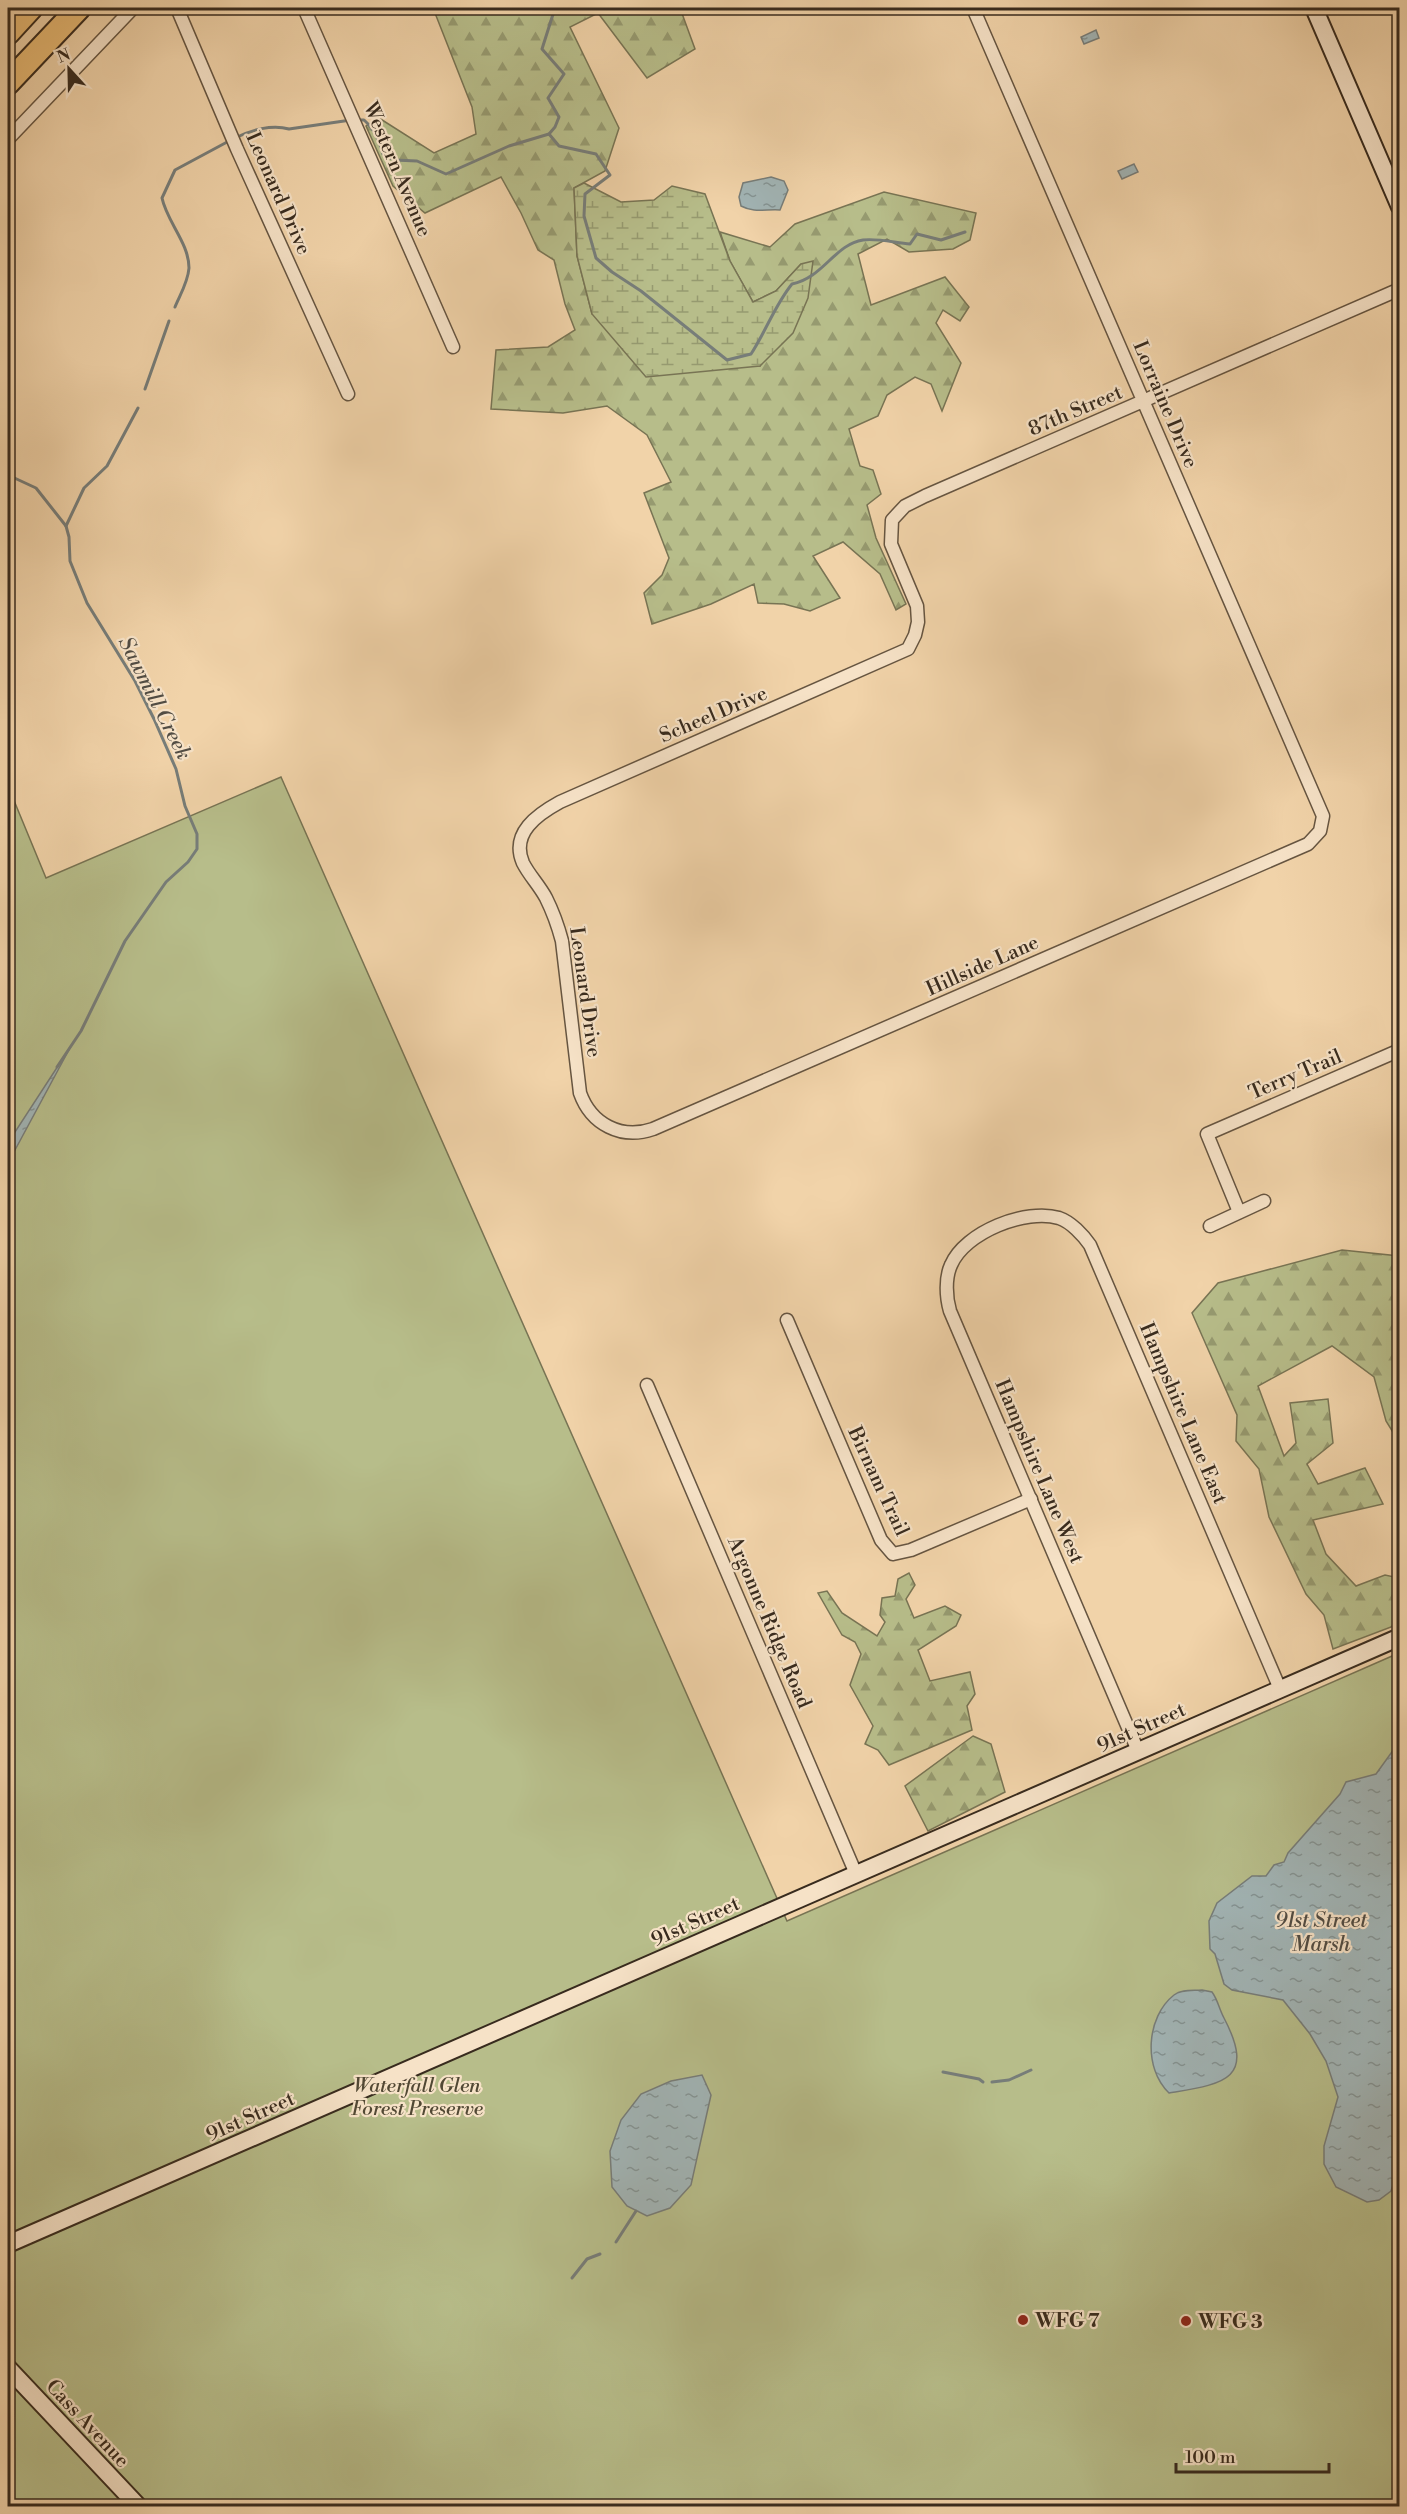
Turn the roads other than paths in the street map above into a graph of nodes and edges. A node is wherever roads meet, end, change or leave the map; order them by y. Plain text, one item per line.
1 (31, 8) edge
2 (79, 8) edge
3 (133, 8) edge
4 (177, 8) edge
5 (304, 8) edge
6 (973, 8) edge
7 (1314, 8) edge
8 (8, 33) edge
9 (8, 83) edge
10 (8, 139) edge
11 (1400, 207) edge
12 (1400, 289) edge
13 (453, 347) dead end
14 (348, 394) dead end
15 (1144, 401) junction
16 (915, 635) joint
17 (1323, 816) joint
18 (525, 829) joint
19 (1400, 1050) edge
20 (640, 1133) joint
21 (1264, 1201) dead end
22 (1239, 1212) junction
23 (1003, 1224) joint
24 (1210, 1226) dead end
25 (787, 1320) dead end
26 (647, 1385) dead end
27 (1031, 1499) junction
28 (1400, 1637) edge
29 (1280, 1689) junction
30 (1138, 1751) junction
31 (856, 1874) junction
32 (8, 2244) edge
33 (8, 2368) edge
34 (138, 2506) edge

1 - 8 highway
2 - 9 highway
3 - 10 street
4 - 14 street, Leonard Drive
5 - 13 street, Western Avenue
6 - 15 street, Lorraine Drive
7 - 11 main road
12 - 15 street, 87th Street
15 - 16 street, 87th Street
15 - 17 street, Lorraine Drive
16 - 18 street, Scheel Drive
17 - 20 street, Hillside Lane
18 - 20 street, Leonard Drive
19 - 22 street, Terry Trail
21 - 22 street
22 - 24 street
23 - 27 street, Hampshire Lane West
23 - 29 street, Hampshire Lane East
25 - 27 street, Birnam Trail
26 - 31 street, Argonne Ridge Road
27 - 30 street, Hampshire Lane West
28 - 29 main road, 91st Street
29 - 30 main road, 91st Street
30 - 31 main road, 91st Street
31 - 32 main road, 91st Street
33 - 34 main road, Cass Avenue

